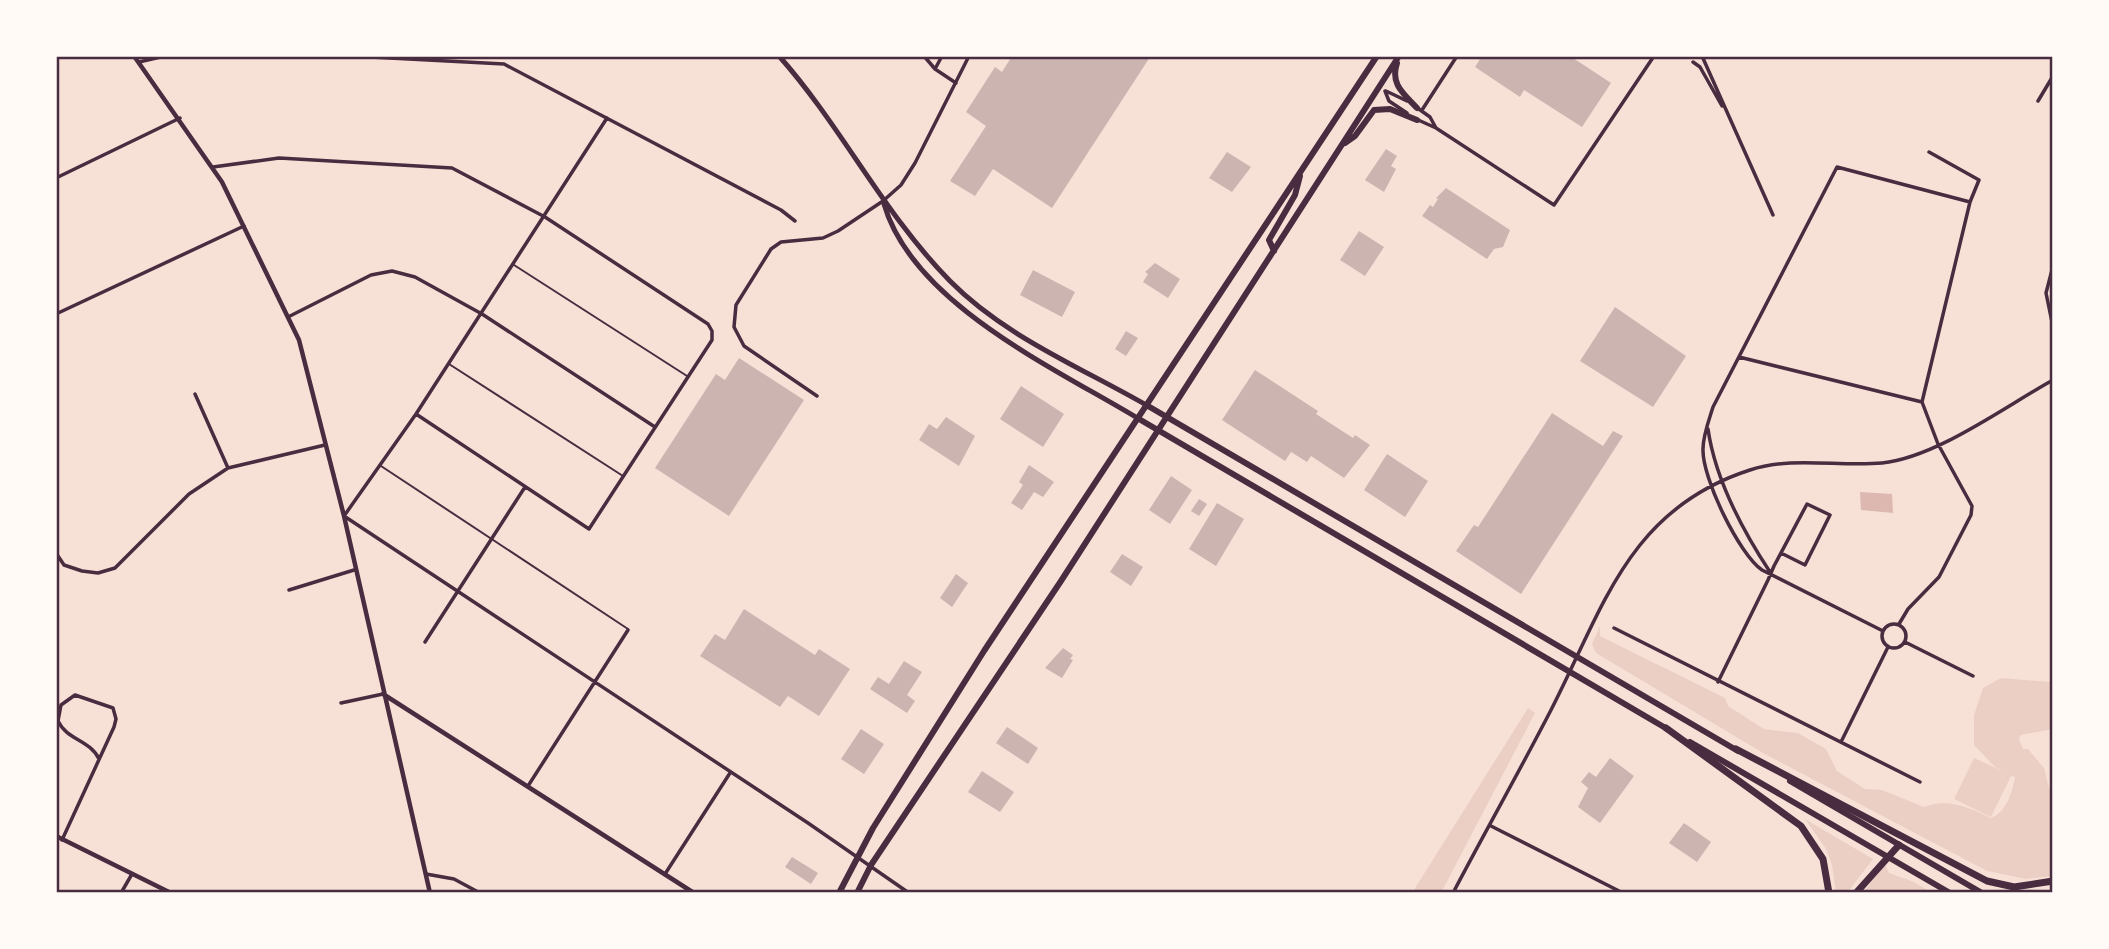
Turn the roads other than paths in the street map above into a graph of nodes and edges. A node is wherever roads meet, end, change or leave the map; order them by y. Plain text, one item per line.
1 (134, 56) edge
2 (165, 56) edge
3 (351, 56) edge
4 (779, 56) edge
5 (924, 56) edge
6 (942, 56) edge
7 (970, 56) edge
8 (1377, 56) edge
9 (1399, 56) edge
10 (1457, 56) edge
11 (1654, 56) edge
12 (1702, 56) edge
13 (139, 62) junction
14 (1693, 62) dead end
15 (935, 69) junction
16 (2053, 76) edge
17 (956, 83) junction
18 (1382, 89) junction
19 (2038, 101) dead end
20 (1420, 109) junction
21 (1726, 110) junction
22 (180, 118) junction
23 (607, 118) junction
24 (1417, 120) junction
25 (1436, 128) junction
26 (1341, 146) junction
27 (1929, 152) dead end
28 (213, 167) junction
29 (1301, 171) junction
30 (57, 178) edge
31 (883, 201) junction
32 (1970, 202) junction
33 (1773, 215) dead end
34 (545, 217) junction
35 (795, 222) dead end
36 (244, 226) junction
37 (1274, 251) junction
38 (514, 265) junction
39 (2053, 266) edge
40 (56, 314) edge
41 (482, 314) junction
42 (290, 316) junction
43 (2053, 327) edge
44 (1739, 357) junction
45 (448, 364) junction
46 (688, 377) junction
47 (2053, 380) edge
48 (195, 394) dead end
49 (817, 396) dead end
50 (1922, 402) junction
51 (1148, 406) junction
52 (416, 414) junction
53 (1167, 416) junction
54 (1139, 419) junction
55 (655, 427) junction
56 (1708, 427) junction
57 (1158, 430) junction
58 (1938, 444) junction
59 (325, 445) junction
60 (380, 466) junction
61 (228, 468) junction
62 (624, 476) junction
63 (1722, 480) junction
64 (1712, 485) junction
65 (525, 487) junction
66 (344, 516) junction
67 (491, 540) junction
68 (56, 553) edge
69 (1781, 553) junction
70 (354, 570) junction
71 (1771, 574) junction
72 (289, 590) dead end
73 (458, 592) junction
74 (1899, 624) junction
75 (1614, 628) dead end
76 (628, 630) joint
77 (1883, 631) junction
78 (425, 642) dead end
79 (1905, 642) junction
80 (1888, 647) junction
81 (1576, 657) junction
82 (1570, 673) junction
83 (1973, 676) dead end
84 (595, 682) junction
85 (1718, 682) junction
86 (383, 694) junction
87 (341, 703) dead end
88 (1666, 728) junction
89 (1841, 742) junction
90 (1735, 749) junction
91 (99, 759) junction
92 (730, 772) junction
93 (1920, 782) dead end
94 (528, 786) junction
95 (1492, 826) junction
96 (56, 836) edge
97 (62, 840) junction
98 (1899, 845) junction
99 (858, 856) junction
100 (1887, 856) junction
101 (872, 865) junction
102 (132, 874) junction
103 (426, 874) junction
104 (665, 874) junction
105 (2053, 881) edge
106 (121, 893) edge
107 (171, 893) edge
108 (430, 893) edge
109 (480, 893) edge
110 (694, 893) edge
111 (839, 893) edge
112 (857, 893) edge
113 (909, 893) edge
114 (1453, 893) edge
115 (1623, 893) edge
116 (1829, 893) edge
117 (1856, 893) edge
118 (1950, 893) edge
119 (1982, 893) edge

1 - 13 street
2 - 13 street
3 - 23 street
4 - 31 main road
5 - 15 street
6 - 15 street
7 - 17 street
8 - 29 main road
9 - 18 main road
9 - 20 main road
10 - 20 street
11 - 25 street
12 - 21 street
13 - 22 street
14 - 21 street
15 - 17 street
16 - 19 street
17 - 31 street
18 - 20 street
18 - 24 street
18 - 26 main road
20 - 25 street
21 - 33 street
22 - 28 street
22 - 30 street
23 - 34 street
23 - 35 street
24 - 25 street
24 - 26 main road
26 - 37 main road
27 - 32 street
28 - 34 street
28 - 36 street
29 - 37 main road
29 - 51 main road
31 - 49 street
31 - 51 main road
31 - 54 main road
32 - 44 street
32 - 50 street
34 - 38 street
34 - 46 street
36 - 40 street
36 - 42 street
37 - 53 main road
38 - 41 street
38 - 46 lane
39 - 43 street
41 - 42 street
41 - 45 street
41 - 55 street
42 - 59 street
44 - 50 street
44 - 56 street
45 - 52 street
45 - 62 lane
46 - 55 street
47 - 58 street
48 - 61 street
50 - 58 street
51 - 53 main road
51 - 54 main road
52 - 60 street
52 - 65 street
53 - 57 main road
53 - 81 main road
54 - 57 main road
54 - 99 main road
55 - 62 street
56 - 63 street
56 - 64 street
57 - 82 main road
57 - 101 main road
58 - 63 street
58 - 74 street
59 - 61 street
59 - 66 street
60 - 66 street
60 - 67 lane
61 - 68 street
62 - 65 street
63 - 64 street
63 - 71 street
64 - 71 street
64 - 81 street
65 - 67 street
66 - 70 street
66 - 73 street
67 - 73 street
67 - 76 lane
69 - 69 street
69 - 71 street
70 - 72 street
70 - 86 street
71 - 77 street
71 - 85 street
73 - 78 street
73 - 84 street
74 - 77 street
74 - 79 street
75 - 85 street
76 - 84 street
77 - 80 street
79 - 80 street
79 - 83 street
80 - 89 street
81 - 82 street
81 - 90 main road
82 - 88 main road
82 - 95 street
84 - 92 street
84 - 94 street
85 - 89 street
86 - 87 street
86 - 94 street
86 - 103 street
88 - 100 main road
88 - 116 highway
89 - 93 street
90 - 98 main road
90 - 105 highway
91 - 91 street
91 - 97 street
92 - 99 street
92 - 104 street
94 - 104 street
95 - 114 street
95 - 115 street
96 - 97 street
97 - 102 street
98 - 100 highway
98 - 119 main road
99 - 101 street
99 - 111 main road
100 - 117 highway
100 - 118 main road
101 - 112 main road
101 - 113 street
102 - 106 street
102 - 107 street
103 - 108 street
103 - 109 street
104 - 110 street

